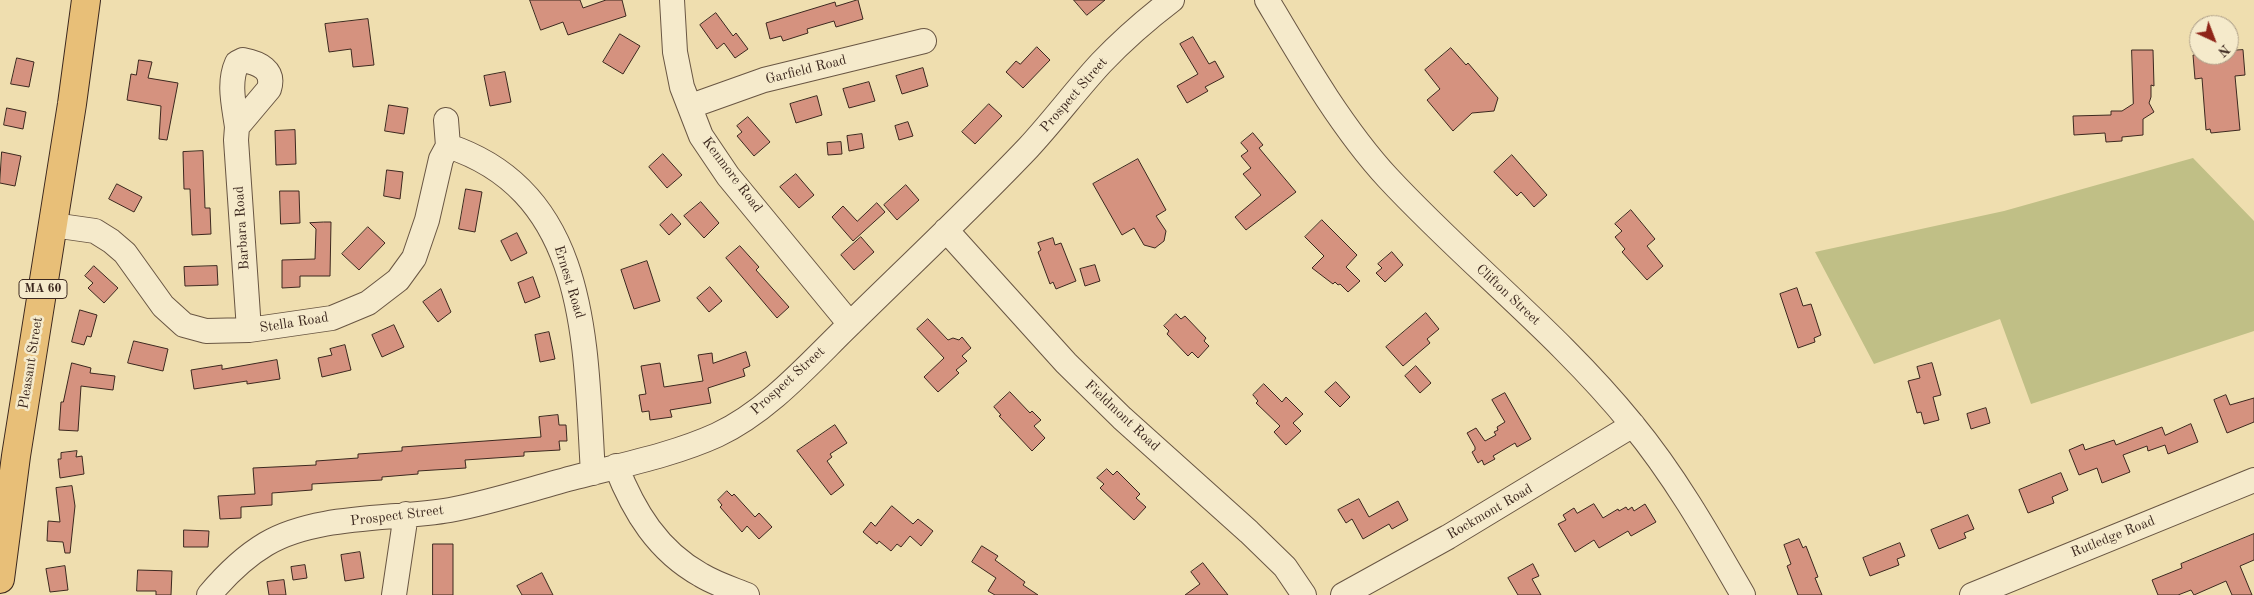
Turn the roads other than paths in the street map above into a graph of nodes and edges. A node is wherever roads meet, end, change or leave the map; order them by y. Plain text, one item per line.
1 (86, 0) edge
2 (672, 0) edge
3 (1172, 0) edge
4 (1267, 0) edge
5 (924, 41) dead end
6 (691, 106) junction
7 (446, 120) dead end
8 (237, 126) dead end
9 (448, 146) junction
10 (53, 225) junction
11 (946, 230) junction
12 (850, 324) junction
13 (249, 330) junction
14 (1633, 425) junction
15 (8, 456) edge
16 (616, 466) junction
17 (593, 473) junction
18 (2254, 480) edge
19 (406, 514) junction
20 (0, 579) edge
21 (209, 595) edge
22 (394, 595) edge
23 (747, 595) edge
24 (1304, 595) edge
25 (1343, 595) edge
26 (1743, 595) edge
27 (1972, 595) edge

1 - 10 main road, Pleasant Street / MA 60
2 - 6 street, Kenmore Road
3 - 11 street, Prospect Street
4 - 14 street, Clifton Street
5 - 6 street, Garfield Road
6 - 12 street, Kenmore Road
7 - 9 street, Stella Road
8 - 13 street, Barbara Road
9 - 13 street, Stella Road
9 - 17 street, Ernest Road
10 - 13 street, Stella Road
10 - 15 main road, Pleasant Street / MA 60
11 - 12 street, Prospect Street
11 - 24 street, Fieldmont Road
12 - 16 street, Prospect Street
14 - 25 street, Rockmont Road
14 - 26 street, Clifton Street
15 - 20 main road, Pleasant Street / MA 60
16 - 17 street, Prospect Street
16 - 23 street
17 - 19 street, Prospect Street
18 - 27 street, Rutledge Road
19 - 21 street, Prospect Street
19 - 22 street

